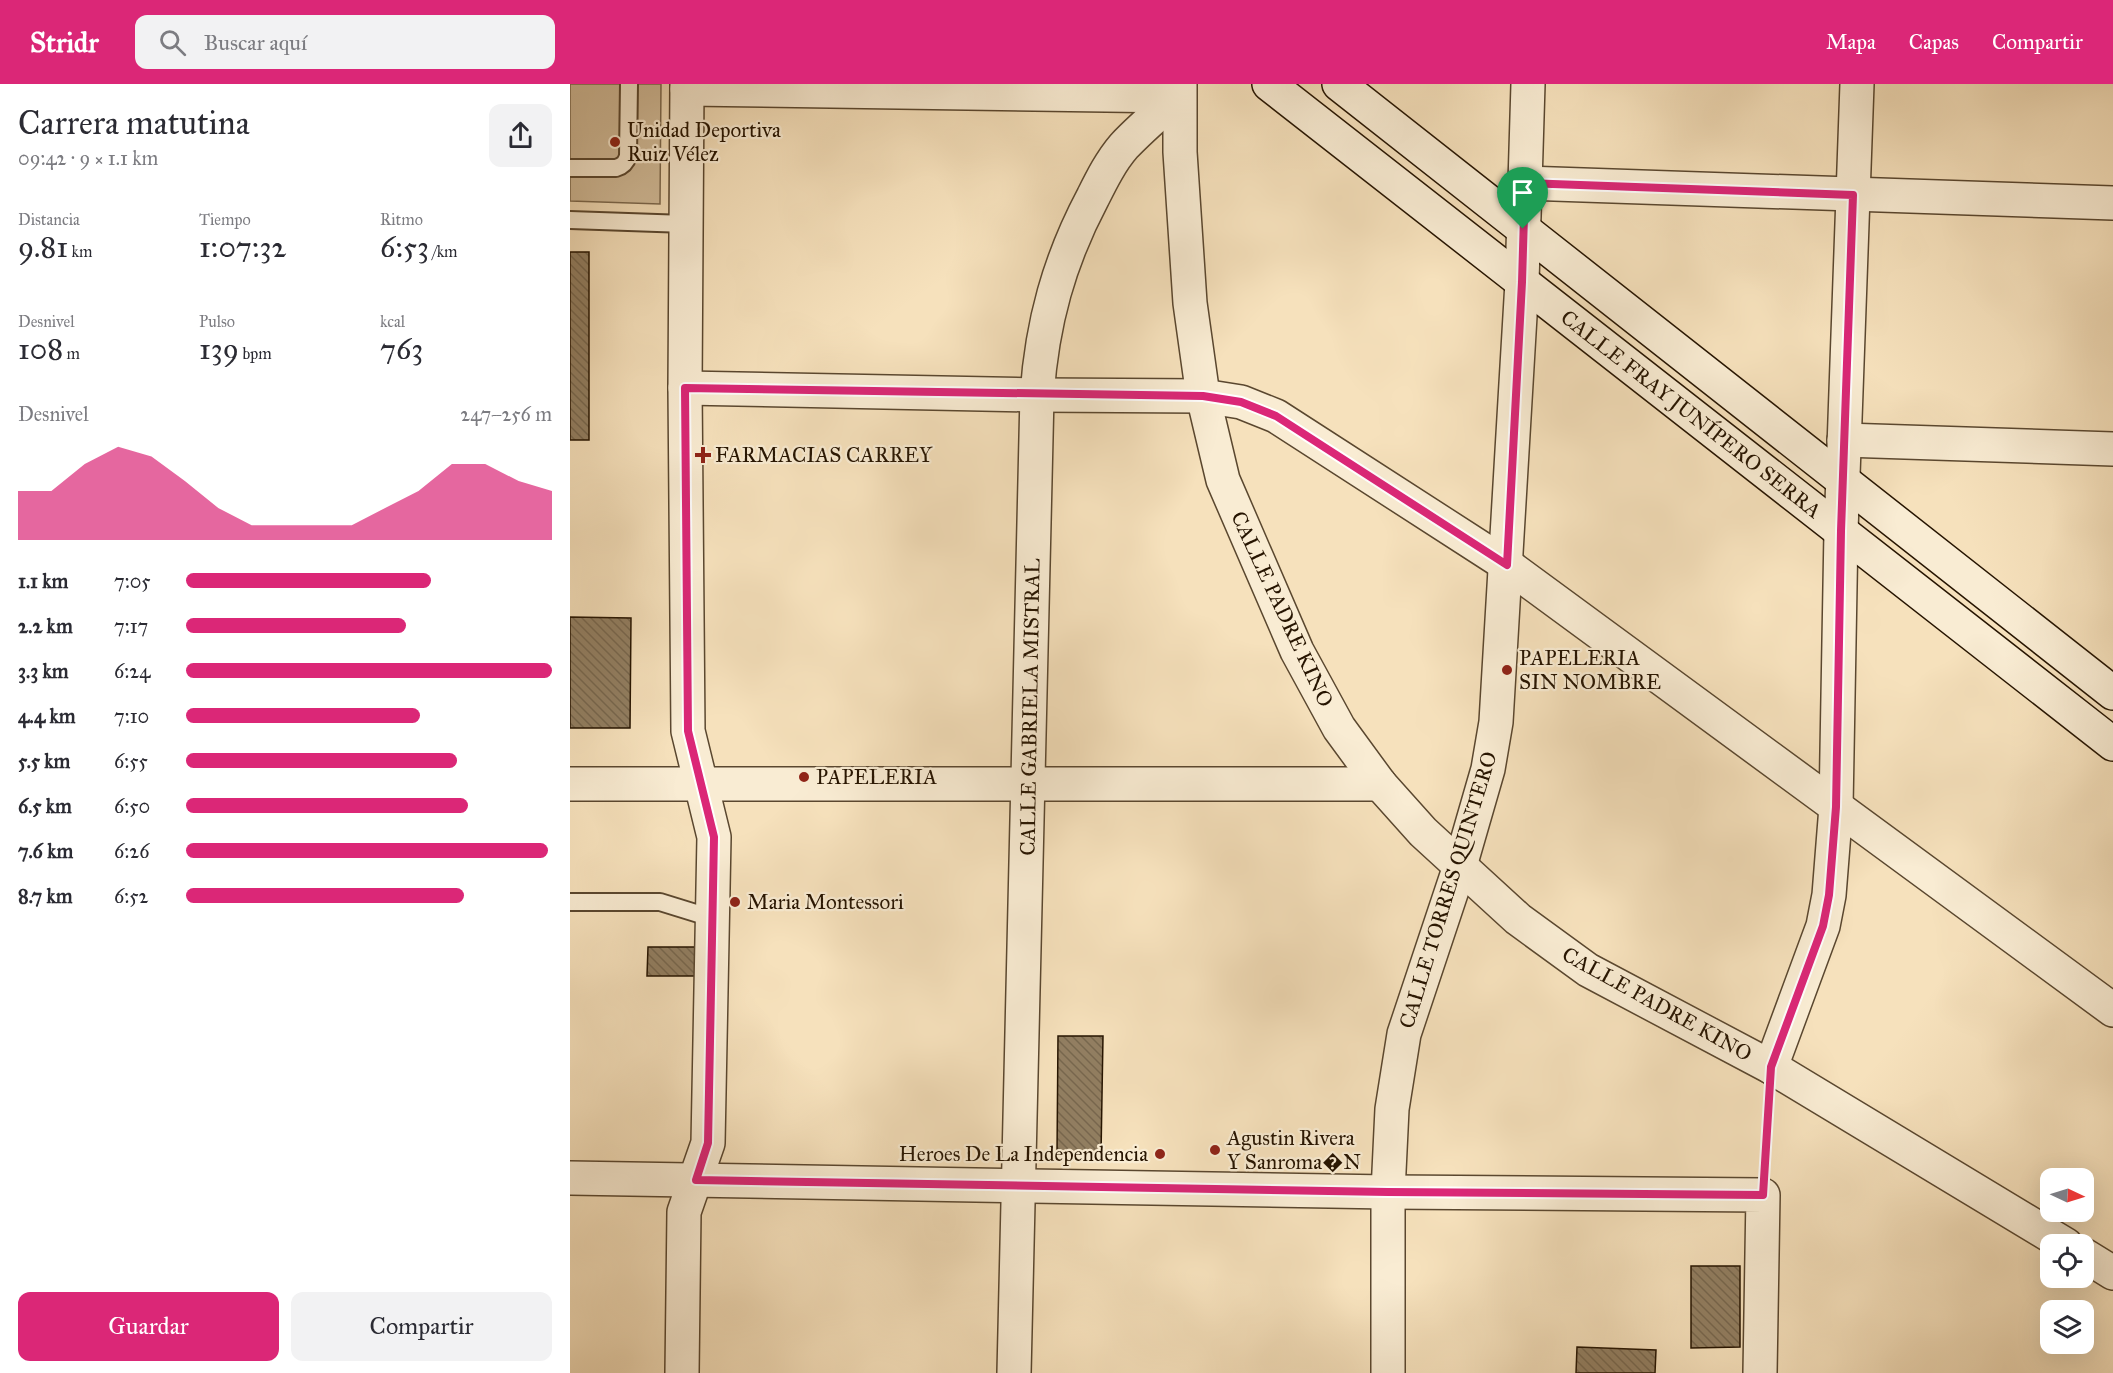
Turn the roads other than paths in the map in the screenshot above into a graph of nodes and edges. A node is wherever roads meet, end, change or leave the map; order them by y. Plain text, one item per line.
1 (629, 84) edge
2 (1269, 84) edge
3 (1339, 84) edge
4 (1528, 84) edge
5 (1857, 84) edge
6 (687, 87) edge
7 (1179, 90) edge
8 (570, 168) edge
9 (1525, 183) junction
10 (1853, 195) junction
11 (2113, 203) edge
12 (570, 220) edge
13 (686, 224) junction
14 (1523, 229) junction
15 (1522, 282) junction
16 (685, 388) junction
17 (1037, 395) junction
18 (1203, 396) junction
19 (1844, 440) junction
20 (2113, 449) edge
21 (1842, 480) junction
22 (1841, 531) junction
23 (1507, 565) junction
24 (2113, 693) edge
25 (2113, 744) edge
26 (570, 784) edge
27 (1028, 784) junction
28 (1380, 784) junction
29 (700, 785) junction
30 (1836, 807) junction
31 (1460, 866) junction
32 (570, 902) edge
33 (713, 915) junction
34 (2113, 1010) edge
35 (1771, 1067) junction
36 (570, 1178) edge
37 (696, 1180) junction
38 (1018, 1184) junction
39 (1388, 1192) junction
40 (2048, 1234) edge
41 (2094, 1262) edge
42 (2113, 1273) edge
43 (682, 1373) edge
44 (1014, 1373) edge
45 (1388, 1373) edge
46 (1760, 1373) edge

1 - 8 lane
2 - 15 street, CALLE FRAY JUNÍPERO SERRA
3 - 14 street, CALLE FRAY JUNÍPERO SERRA
4 - 9 street, CALLE TORRES QUINTERO
5 - 10 street
6 - 7 street
6 - 13 street
7 - 17 street, CALLE GABRIELA MISTRAL
7 - 18 street, CALLE PADRE KINO
9 - 10 street
9 - 14 street, CALLE TORRES QUINTERO
10 - 11 street
10 - 19 street
12 - 13 lane
13 - 16 street
14 - 15 street, CALLE TORRES QUINTERO
14 - 21 street, CALLE FRAY JUNÍPERO SERRA
15 - 22 street, CALLE FRAY JUNÍPERO SERRA
15 - 23 street, CALLE TORRES QUINTERO
16 - 17 street
16 - 29 street
17 - 18 street
17 - 27 street, CALLE GABRIELA MISTRAL
18 - 23 street
18 - 28 street, CALLE PADRE KINO
19 - 20 street
19 - 21 street
21 - 22 street
21 - 24 street, CALLE FRAY JUNÍPERO SERRA
22 - 25 street, CALLE FRAY JUNÍPERO SERRA
22 - 30 street
23 - 30 street
23 - 31 street, CALLE TORRES QUINTERO
26 - 29 street
27 - 28 street
27 - 29 street
27 - 38 street, CALLE GABRIELA MISTRAL
28 - 31 street, CALLE PADRE KINO
29 - 33 street
30 - 34 street
30 - 35 street
31 - 35 street, CALLE PADRE KINO
31 - 39 street, CALLE TORRES QUINTERO
32 - 33 lane
33 - 37 street
35 - 40 street, CALLE PADRE KINO
36 - 37 street
37 - 38 street
37 - 43 street
38 - 39 street
38 - 44 street, CALLE GABRIELA MISTRAL
39 - 45 street, CALLE TORRES QUINTERO
39 - 46 street
41 - 42 street

